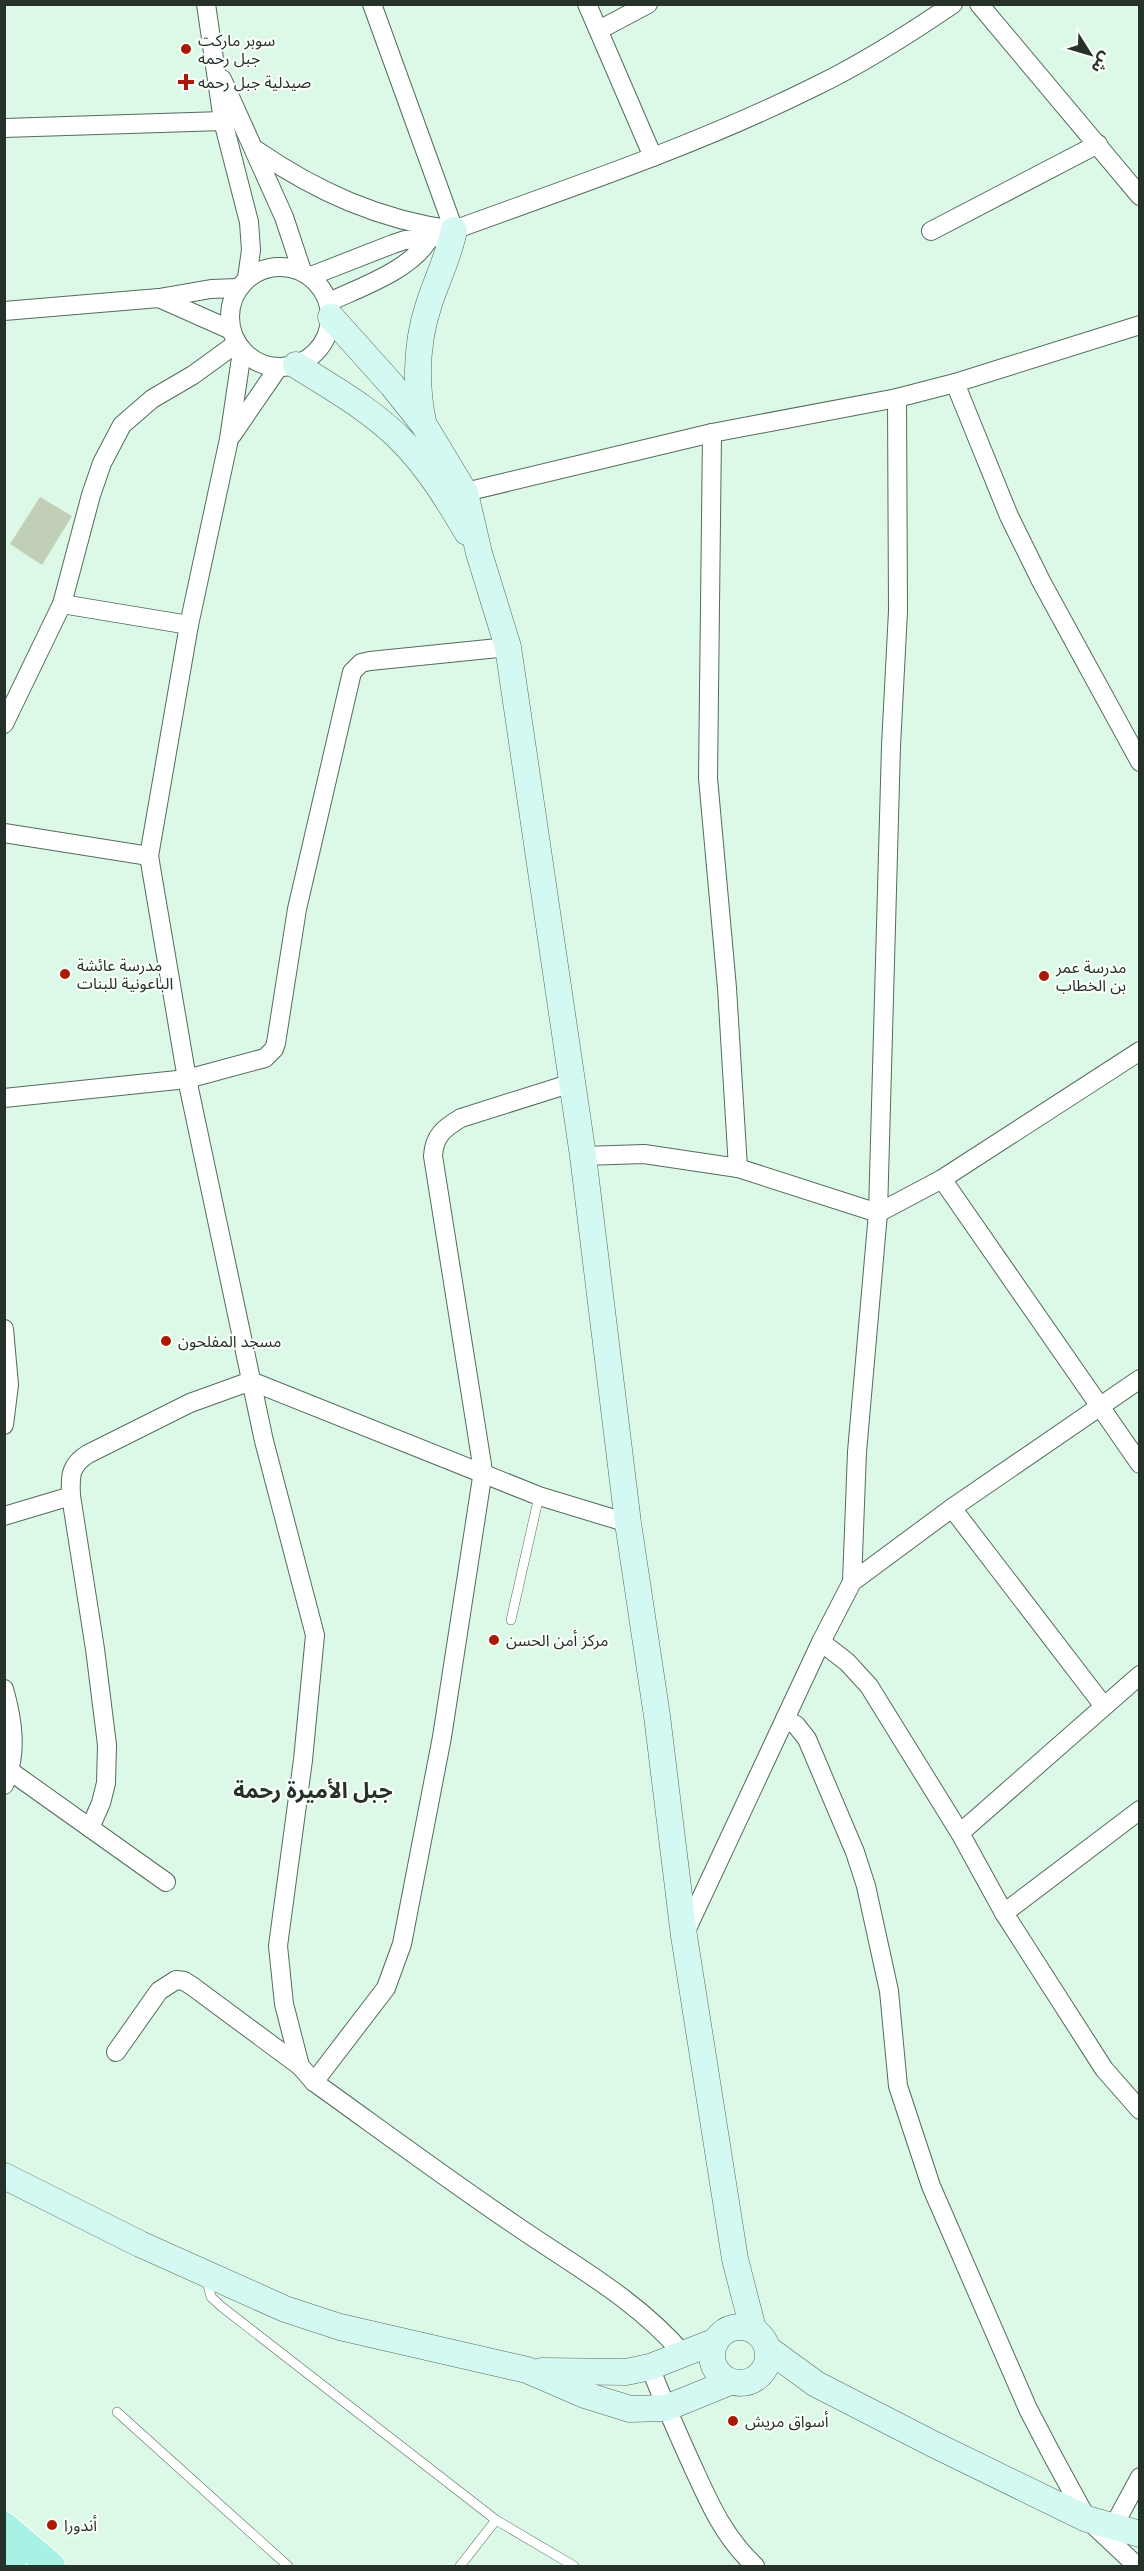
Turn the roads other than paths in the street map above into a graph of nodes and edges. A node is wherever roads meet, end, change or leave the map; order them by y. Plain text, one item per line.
1 (206, 4) edge
2 (372, 4) edge
3 (587, 4) edge
4 (648, 4) edge
5 (953, 4) edge
6 (979, 4) edge
7 (599, 30) junction
8 (214, 66) junction
9 (223, 121) junction
10 (4, 128) edge
11 (1098, 144) junction
12 (256, 150) junction
13 (653, 157) junction
14 (1140, 196) edge
15 (454, 230) junction
16 (931, 231) dead end
17 (429, 239) junction
18 (306, 274) junction
19 (243, 283) junction
20 (159, 298) junction
21 (330, 310) junction
22 (4, 311) edge
23 (1140, 325) edge
24 (236, 341) junction
25 (287, 366) junction
26 (955, 383) junction
27 (897, 398) junction
28 (424, 425) junction
29 (712, 433) junction
30 (229, 439) junction
31 (456, 495) junction
32 (62, 604) junction
33 (189, 625) junction
34 (508, 647) junction
35 (4, 724) edge
36 (1140, 762) edge
37 (4, 833) edge
38 (149, 855) junction
39 (1140, 1051) edge
40 (187, 1079) junction
41 (572, 1083) junction
42 (4, 1098) edge
43 (583, 1156) junction
44 (738, 1168) junction
45 (942, 1179) junction
46 (878, 1213) junction
47 (4, 1329) edge
48 (1140, 1379) edge
49 (251, 1381) junction
50 (1099, 1406) junction
51 (4, 1425) edge
52 (1140, 1464) edge
53 (483, 1471) junction
54 (70, 1496) junction
55 (539, 1496) junction
56 (952, 1508) junction
57 (4, 1516) edge
58 (628, 1523) junction
59 (852, 1582) junction
60 (511, 1620) dead end
61 (821, 1642) junction
62 (1140, 1675) edge
63 (4, 1689) edge
64 (1103, 1706) junction
65 (785, 1719) junction
66 (7, 1778) edge
67 (1140, 1810) edge
68 (90, 1828) junction
69 (960, 1833) junction
70 (166, 1882) dead end
71 (1004, 1913) junction
72 (684, 1936) junction
73 (116, 2052) dead end
74 (300, 2066) junction
75 (314, 2082) junction
76 (1140, 2110) edge
77 (4, 2176) edge
78 (735, 2259) junction
79 (206, 2274) junction
80 (720, 2336) junction
81 (760, 2339) junction
82 (684, 2355) junction
83 (650, 2367) junction
84 (527, 2370) junction
85 (760, 2374) junction
86 (730, 2382) junction
87 (816, 2384) junction
88 (666, 2408) junction
89 (117, 2412) dead end
90 (1140, 2477) edge
91 (1087, 2519) junction
92 (496, 2520) junction
93 (4, 2526) edge
94 (1113, 2527) junction
95 (1140, 2534) edge
96 (4, 2559) edge
97 (12, 2566) edge
98 (51, 2566) edge
99 (288, 2566) edge
100 (460, 2566) edge
101 (574, 2566) edge
102 (755, 2566) edge
103 (1137, 2566) edge

1 - 8 street
2 - 15 street
3 - 7 street
4 - 7 street
5 - 13 street
6 - 11 street
7 - 13 street
8 - 9 street
8 - 12 street
9 - 10 street
9 - 19 street
11 - 14 street
11 - 16 street
12 - 15 street
12 - 18 street
13 - 15 street
15 - 17 street
15 - 28 street
17 - 18 street
17 - 21 street
18 - 19 street
18 - 21 street
19 - 20 street
19 - 24 street
20 - 22 street
20 - 24 street
21 - 25 street
21 - 28 street
23 - 26 street
24 - 25 street
24 - 30 street
24 - 32 street
25 - 30 street
25 - 31 street
26 - 27 street
26 - 36 street
27 - 29 street
27 - 46 street
28 - 31 street
29 - 31 street
29 - 44 street
30 - 33 street
31 - 34 street
32 - 33 street
32 - 35 street
33 - 38 street
34 - 40 street
34 - 41 street
37 - 38 street
38 - 40 street
39 - 45 street
40 - 42 street
40 - 49 street
41 - 43 street
41 - 53 street
43 - 44 street
43 - 58 street
44 - 46 street
45 - 46 street
45 - 50 street
46 - 59 street
47 - 51 street
48 - 50 street
49 - 53 street
49 - 54 street
49 - 74 street
50 - 52 street
50 - 56 street
53 - 55 street
53 - 75 street
54 - 57 street
54 - 68 street
55 - 58 street
55 - 60 lane
56 - 59 street
56 - 64 street
58 - 72 street
59 - 61 street
61 - 65 street
61 - 69 street
62 - 64 street
63 - 66 street
64 - 69 street
65 - 72 street
65 - 91 street
66 - 68 street
67 - 71 street
68 - 70 street
69 - 71 street
71 - 76 street
72 - 78 street
73 - 74 street
74 - 75 street
75 - 82 street
77 - 79 street
78 - 80 street
78 - 81 street
79 - 84 street
79 - 92 lane
80 - 81 street
80 - 82 street
80 - 86 street
81 - 85 street
81 - 87 street
82 - 83 street
83 - 84 street
83 - 88 street
84 - 88 street
85 - 86 street
85 - 87 street
86 - 88 street
87 - 91 street
88 - 102 street
89 - 99 lane
90 - 94 street
91 - 94 street
91 - 103 street
92 - 100 lane
92 - 101 lane
93 - 98 main road
94 - 95 street
96 - 97 main road

